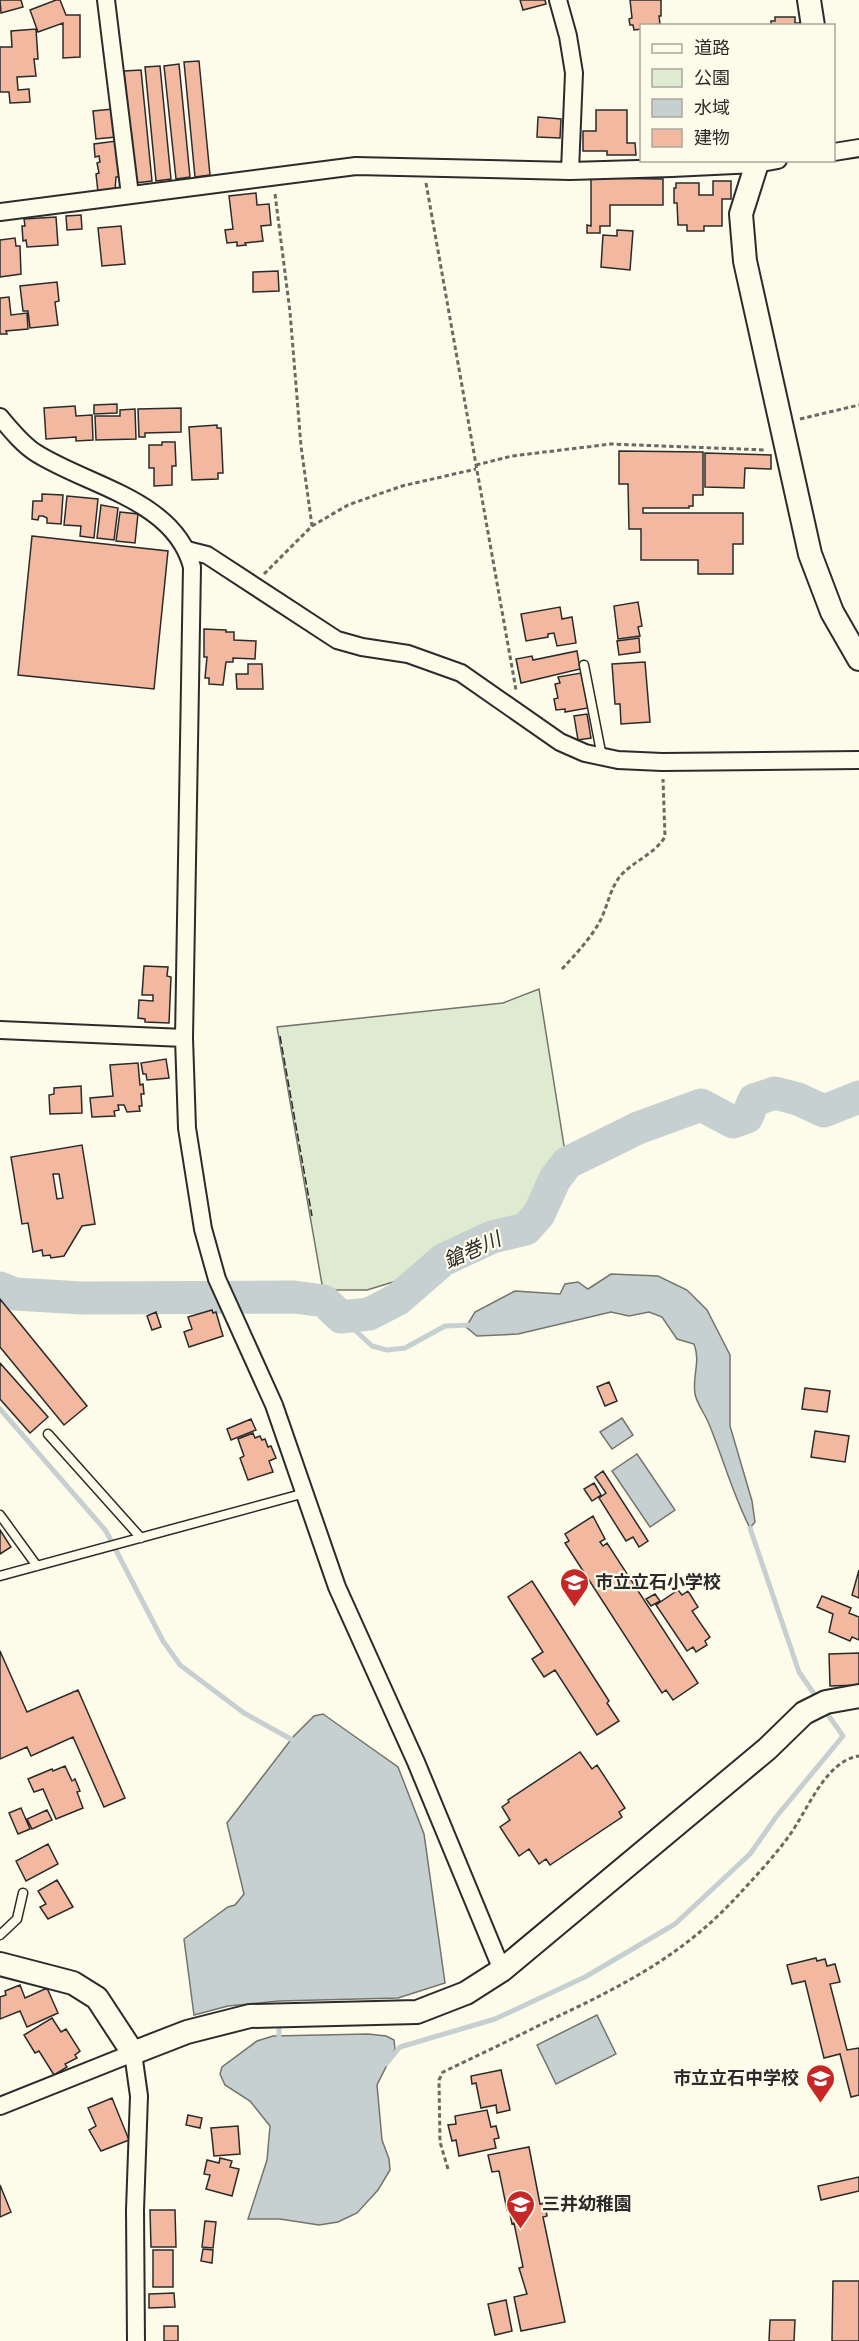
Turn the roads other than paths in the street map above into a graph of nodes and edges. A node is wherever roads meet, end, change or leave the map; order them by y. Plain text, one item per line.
1 (106, 0) edge
2 (558, 0) edge
3 (808, 0) edge
4 (813, 24) edge
5 (859, 148) edge
6 (835, 152) edge
7 (757, 162) edge
8 (570, 171) junction
9 (130, 195) junction
10 (0, 212) edge
11 (0, 417) edge
12 (188, 550) junction
13 (859, 659) edge
14 (584, 665) dead end
15 (602, 757) junction
16 (859, 760) edge
17 (0, 1030) edge
18 (184, 1038) junction
19 (48, 1434) dead end
20 (305, 1493) junction
21 (0, 1515) edge
22 (141, 1538) junction
23 (37, 1566) junction
24 (0, 1576) edge
25 (859, 1696) edge
26 (23, 1893) dead end
27 (0, 1935) edge
28 (0, 1964) edge
29 (502, 1970) junction
30 (133, 2053) junction
31 (0, 2106) edge
32 (136, 2341) edge

1 - 9 street
2 - 8 street
3 - 4 street
5 - 6 street
7 - 8 street
7 - 13 street
8 - 9 street
9 - 10 street
11 - 12 street
12 - 15 street
12 - 18 street
14 - 15 lane
15 - 16 street
17 - 18 street
18 - 20 street
19 - 22 lane
20 - 22 lane
20 - 29 street
21 - 23 lane
22 - 23 lane
23 - 24 lane
25 - 29 street
26 - 27 lane
28 - 30 street
29 - 30 street
30 - 31 street
30 - 32 street

